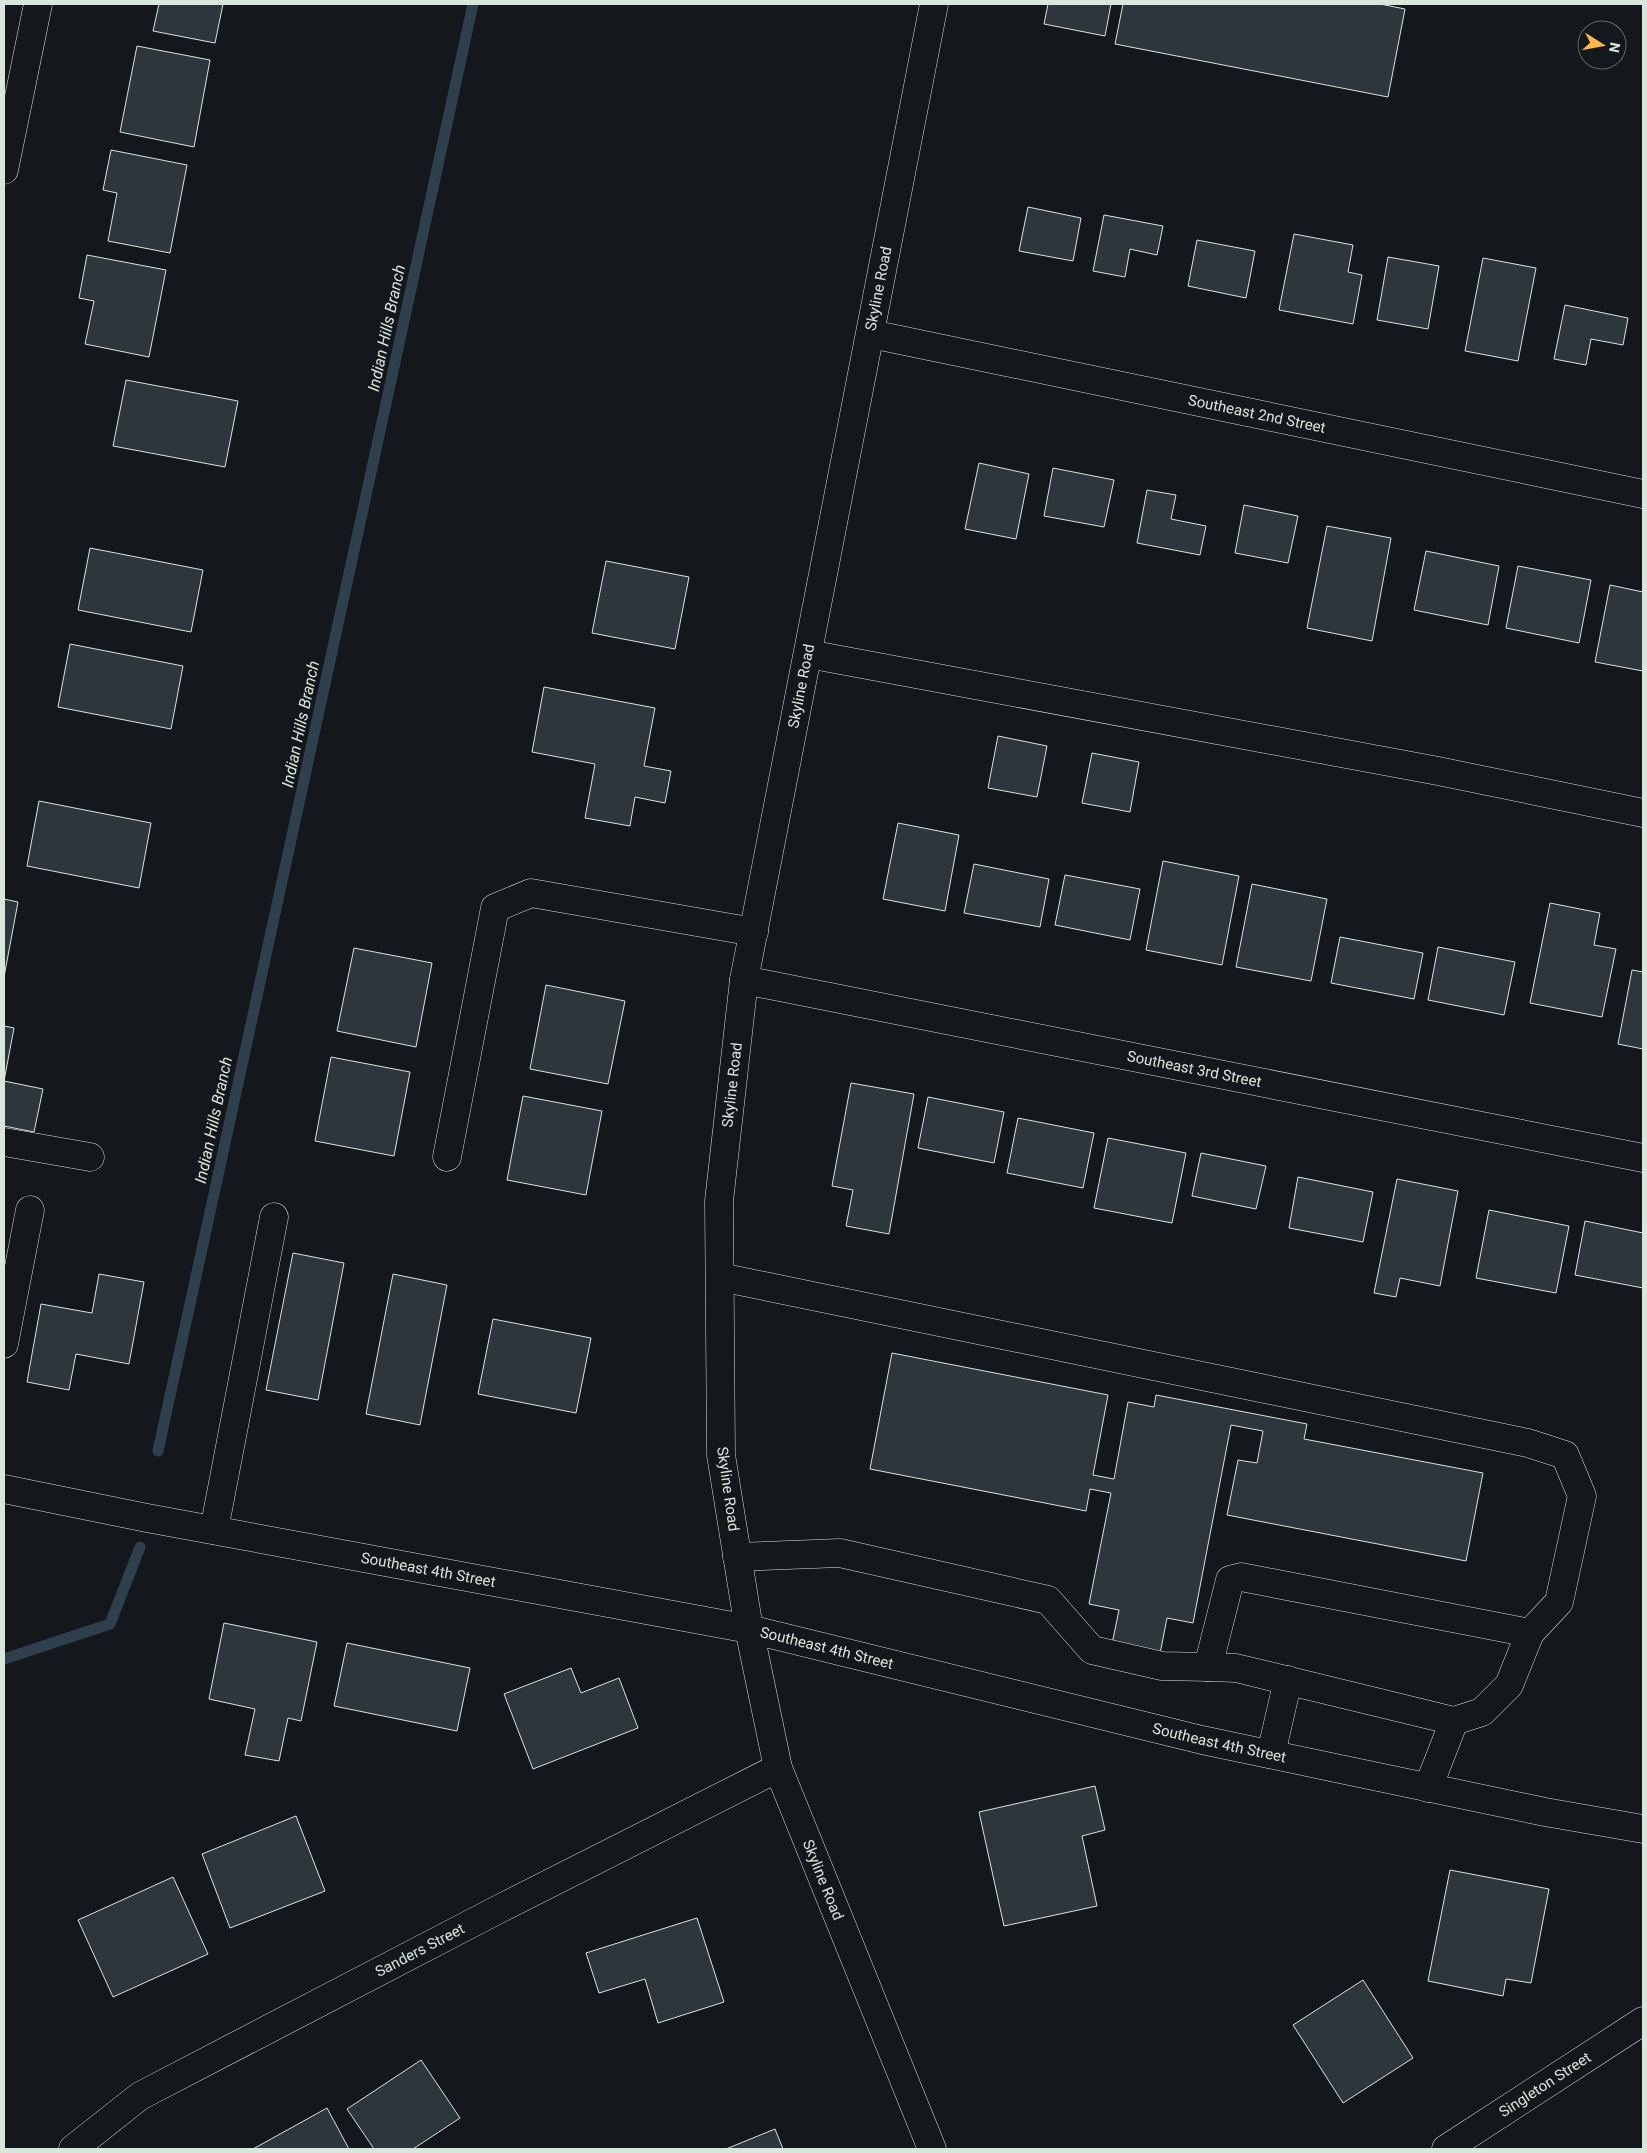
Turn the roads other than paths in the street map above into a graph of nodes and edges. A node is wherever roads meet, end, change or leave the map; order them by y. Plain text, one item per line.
1 (38, 4) edge
2 (934, 4) edge
3 (13, 81) edge
4 (4, 170) edge
5 (870, 334) junction
6 (1643, 494) edge
7 (808, 654) junction
8 (1643, 813) edge
9 (754, 932) junction
10 (744, 980) junction
11 (4, 1142) edge
12 (90, 1157) dead end
13 (447, 1157) dead end
14 (1643, 1158) edge
15 (30, 1210) dead end
16 (274, 1217) dead end
17 (720, 1277) junction
18 (4, 1344) edge
19 (4, 1489) edge
20 (214, 1530) junction
21 (737, 1557) junction
22 (749, 1629) junction
23 (1530, 1633) junction
24 (1208, 1667) junction
25 (1288, 1680) junction
26 (1454, 1721) junction
27 (1271, 1754) junction
28 (778, 1768) junction
29 (1428, 1788) junction
30 (1643, 1830) edge
31 (1643, 2021) edge
32 (73, 2149) edge
33 (932, 2149) edge
34 (1446, 2149) edge

1 - 3 street
2 - 5 street, Skyline Road
3 - 4 street
5 - 6 street, Southeast 2nd Street
5 - 7 street, Skyline Road
7 - 8 street
7 - 9 street, Skyline Road
9 - 10 street, Skyline Road
9 - 13 street
10 - 14 street, Southeast 3rd Street
10 - 17 street, Skyline Road
11 - 12 street
15 - 18 street
16 - 20 street
17 - 21 street, Skyline Road
17 - 23 street
19 - 20 street, Southeast 4th Street
20 - 22 street, Southeast 4th Street
21 - 22 street, Skyline Road
21 - 24 street
22 - 27 street, Southeast 4th Street
22 - 28 street, Skyline Road
23 - 24 street
23 - 26 street
24 - 25 street
25 - 26 street
25 - 27 street
26 - 29 street
27 - 29 street, Southeast 4th Street
28 - 32 street, Sanders Street
28 - 33 street, Skyline Road
29 - 30 street, Southeast 4th Street
31 - 34 street, Singleton Street

